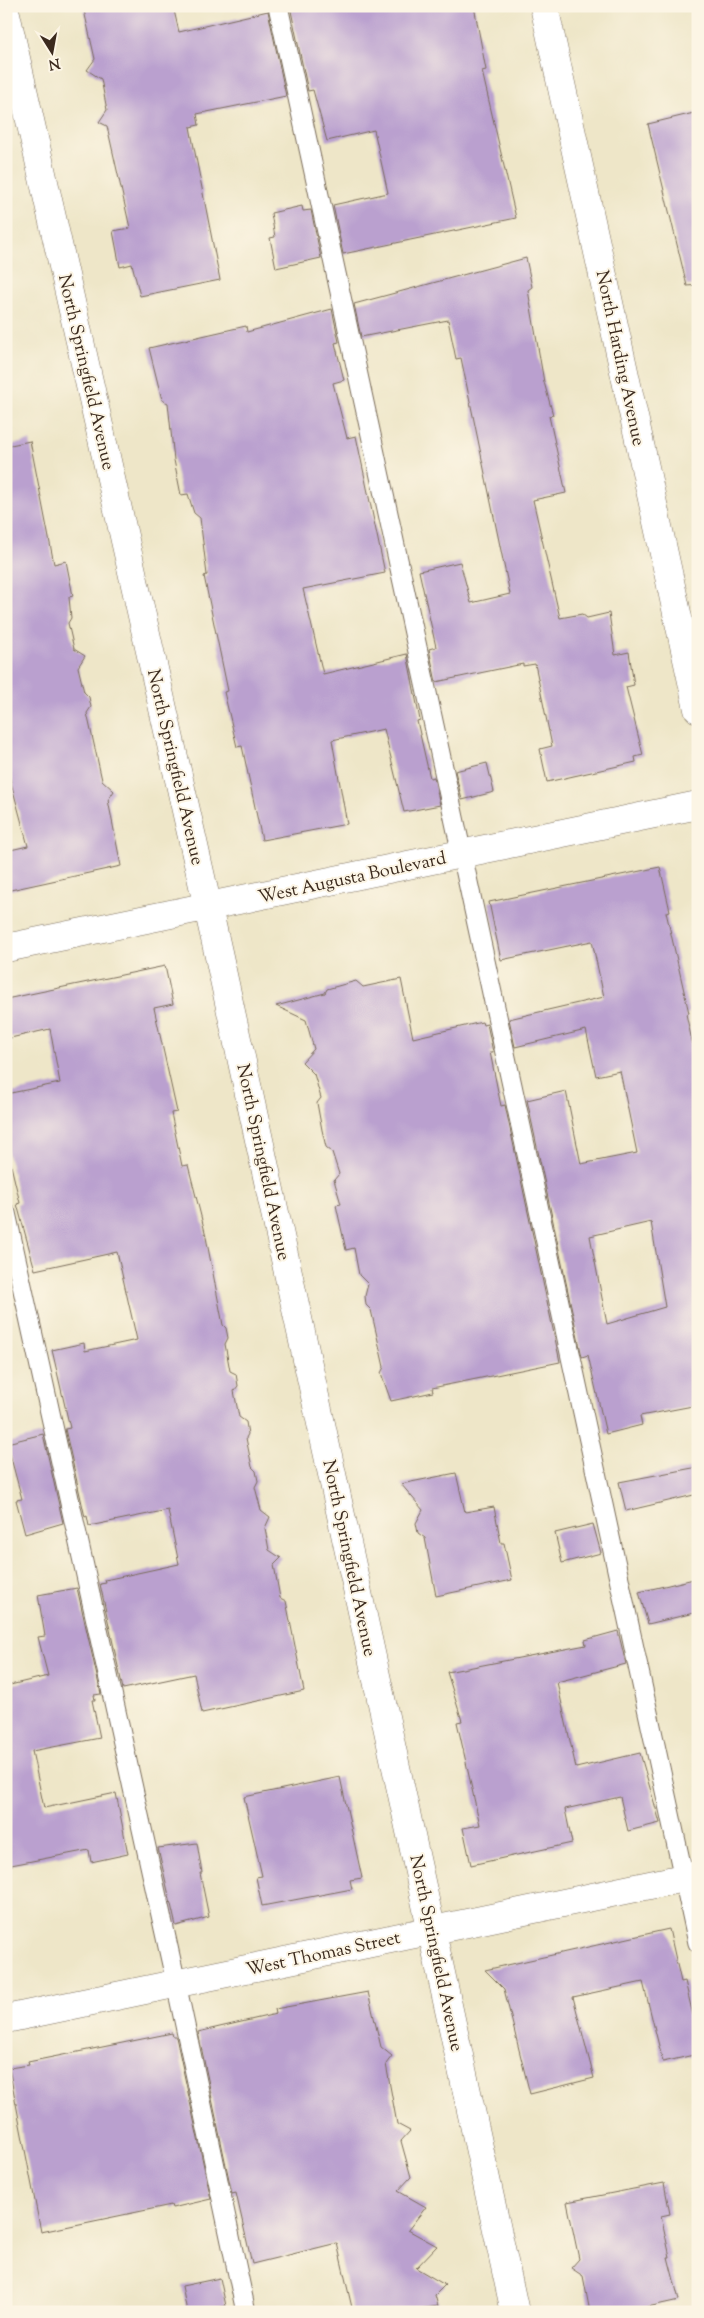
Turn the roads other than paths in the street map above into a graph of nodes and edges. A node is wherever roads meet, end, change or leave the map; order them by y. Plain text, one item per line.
1 (278, 6) edge
2 (544, 6) edge
3 (6, 14) edge
4 (698, 709) edge
5 (698, 805) edge
6 (461, 854) junction
7 (208, 906) junction
8 (6, 948) edge
9 (6, 1213) edge
10 (691, 1877) edge
11 (432, 1931) junction
12 (698, 1943) edge
13 (176, 1983) junction
14 (6, 2019) edge
15 (246, 2312) edge
16 (515, 2312) edge

1 - 6 lane
2 - 4 street, North Harding Avenue
3 - 7 street, North Springfield Avenue
5 - 6 street, West Augusta Boulevard
6 - 7 street, West Augusta Boulevard
6 - 10 lane
7 - 8 street, West Augusta Boulevard
7 - 11 street, North Springfield Avenue
9 - 13 lane
10 - 11 street, West Thomas Street
10 - 12 lane
11 - 13 street, West Thomas Street
11 - 16 street, North Springfield Avenue
13 - 14 street, West Thomas Street
13 - 15 lane

